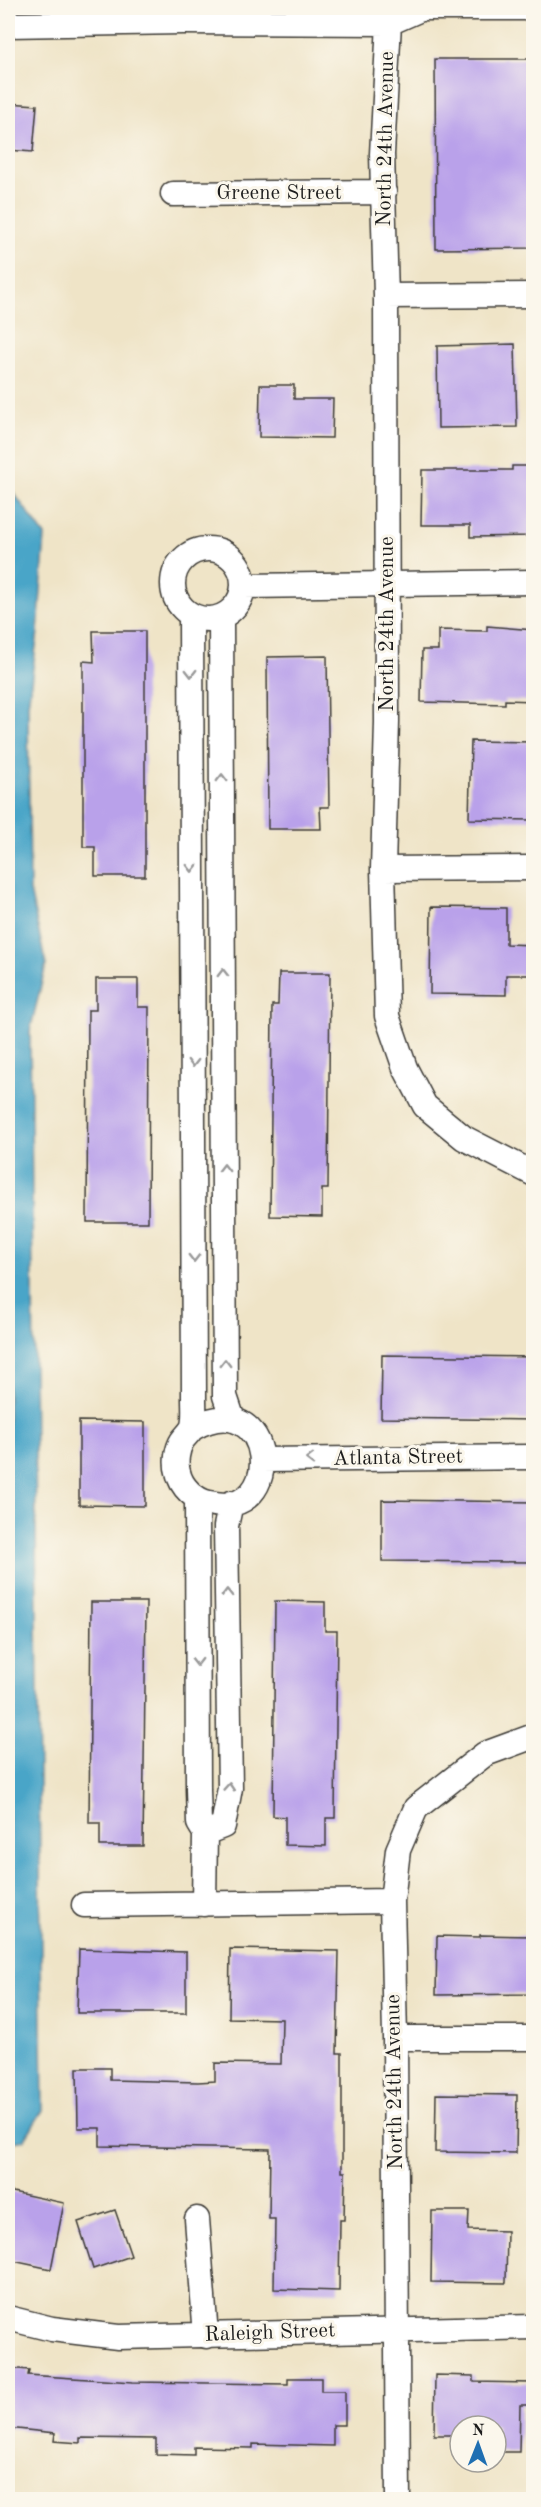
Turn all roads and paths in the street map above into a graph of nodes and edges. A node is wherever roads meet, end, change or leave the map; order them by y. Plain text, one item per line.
1 (534, 8) edge
2 (392, 15) edge
3 (8, 25) edge
4 (384, 192) junction
5 (173, 194) dead end
6 (534, 295) edge
7 (386, 296) junction
8 (534, 582) edge
9 (387, 584) junction
10 (243, 586) junction
11 (191, 615) junction
12 (221, 617) junction
13 (534, 868) edge
14 (383, 869) junction
15 (534, 1174) edge
16 (233, 1420) junction
17 (193, 1428) junction
18 (534, 1457) edge
19 (263, 1460) junction
20 (197, 1498) junction
21 (231, 1503) junction
22 (534, 1736) edge
23 (205, 1833) junction
24 (392, 1901) junction
25 (204, 1904) junction
26 (84, 1905) dead end
27 (395, 2038) junction
28 (534, 2038) edge
29 (197, 2218) dead end
30 (8, 2318) edge
31 (534, 2327) edge
32 (397, 2329) junction
33 (206, 2336) junction
34 (398, 2499) edge

1 - 2 street
2 - 3 street
2 - 4 street, North 24th Avenue
4 - 5 street, Greene Street
4 - 7 street, North 24th Avenue
6 - 7 street
7 - 9 street, North 24th Avenue
8 - 9 street
9 - 10 street
9 - 14 street, North 24th Avenue
10 - 11 street
10 - 12 street
11 - 12 street
11 -> 17 street
16 -> 12 street
13 - 14 street
14 - 15 street, North 24th Avenue
16 - 17 street
16 - 19 street
17 - 20 street
18 -> 19 street, Atlanta Street
19 - 21 street
20 - 21 street
20 -> 23 street
23 -> 21 street
22 - 24 street, North 24th Avenue
23 - 25 street
24 - 25 street
24 - 27 street, North 24th Avenue
25 - 26 street
27 - 28 street
27 - 32 street, North 24th Avenue
29 - 33 street
30 - 33 street, Raleigh Street
31 - 32 street, Raleigh Street
32 - 33 street, Raleigh Street
32 - 34 street, North 24th Avenue

